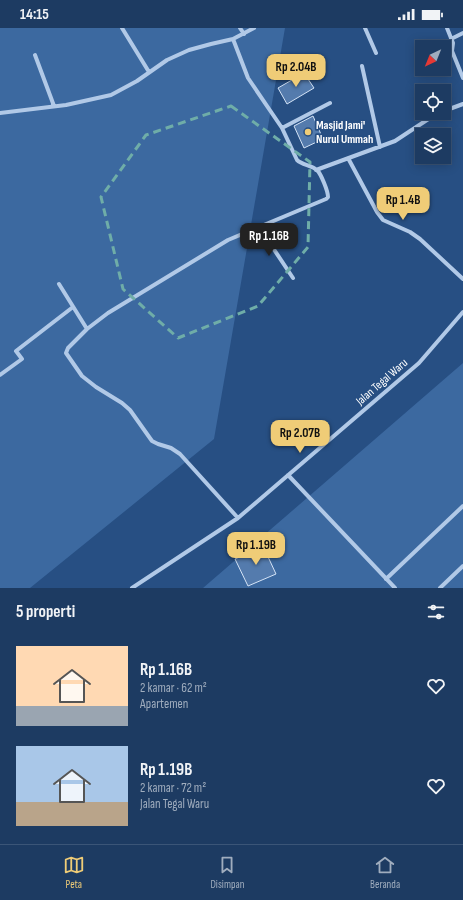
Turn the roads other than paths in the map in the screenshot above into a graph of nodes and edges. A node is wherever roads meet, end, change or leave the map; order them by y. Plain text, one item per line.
1 (122, 28) edge
2 (240, 28) edge
3 (254, 28) edge
4 (365, 28) edge
5 (447, 28) edge
6 (463, 33) edge
7 (244, 34) junction
8 (233, 39) junction
9 (451, 39) junction
10 (376, 53) dead end
11 (35, 55) dead end
12 (362, 66) dead end
13 (149, 72) junction
14 (463, 78) edge
15 (330, 103) dead end
16 (463, 104) edge
17 (54, 106) junction
18 (451, 108) edge
19 (0, 113) edge
20 (427, 120) edge
21 (282, 128) junction
22 (380, 147) junction
23 (348, 158) junction
24 (316, 170) junction
25 (259, 227) junction
26 (292, 278) dead end
27 (463, 280) edge
28 (59, 284) dead end
29 (73, 306) junction
30 (463, 312) edge
31 (87, 329) junction
32 (0, 375) edge
33 (288, 475) junction
34 (463, 506) edge
35 (238, 518) junction
36 (463, 566) edge
37 (386, 579) junction
38 (132, 588) edge
39 (395, 588) edge
40 (440, 588) edge

1 - 13 street
2 - 7 street
3 - 7 street
4 - 10 street
5 - 9 street
6 - 9 street
7 - 8 street
8 - 13 street
8 - 21 street
9 - 14 street
11 - 17 street
12 - 22 street
13 - 17 street
15 - 21 street
16 - 18 street
17 - 19 street
20 - 22 street
21 - 24 street
22 - 23 street
23 - 24 street
23 - 27 street
24 - 25 street
25 - 26 street
25 - 31 street
28 - 29 street
29 - 31 street
29 - 32 street
30 - 33 street, Jalan Tegal Waru
31 - 35 street
33 - 35 street, Jalan Tegal Waru
33 - 37 street
34 - 37 street
35 - 38 street, Jalan Tegal Waru
36 - 40 street
37 - 39 street

